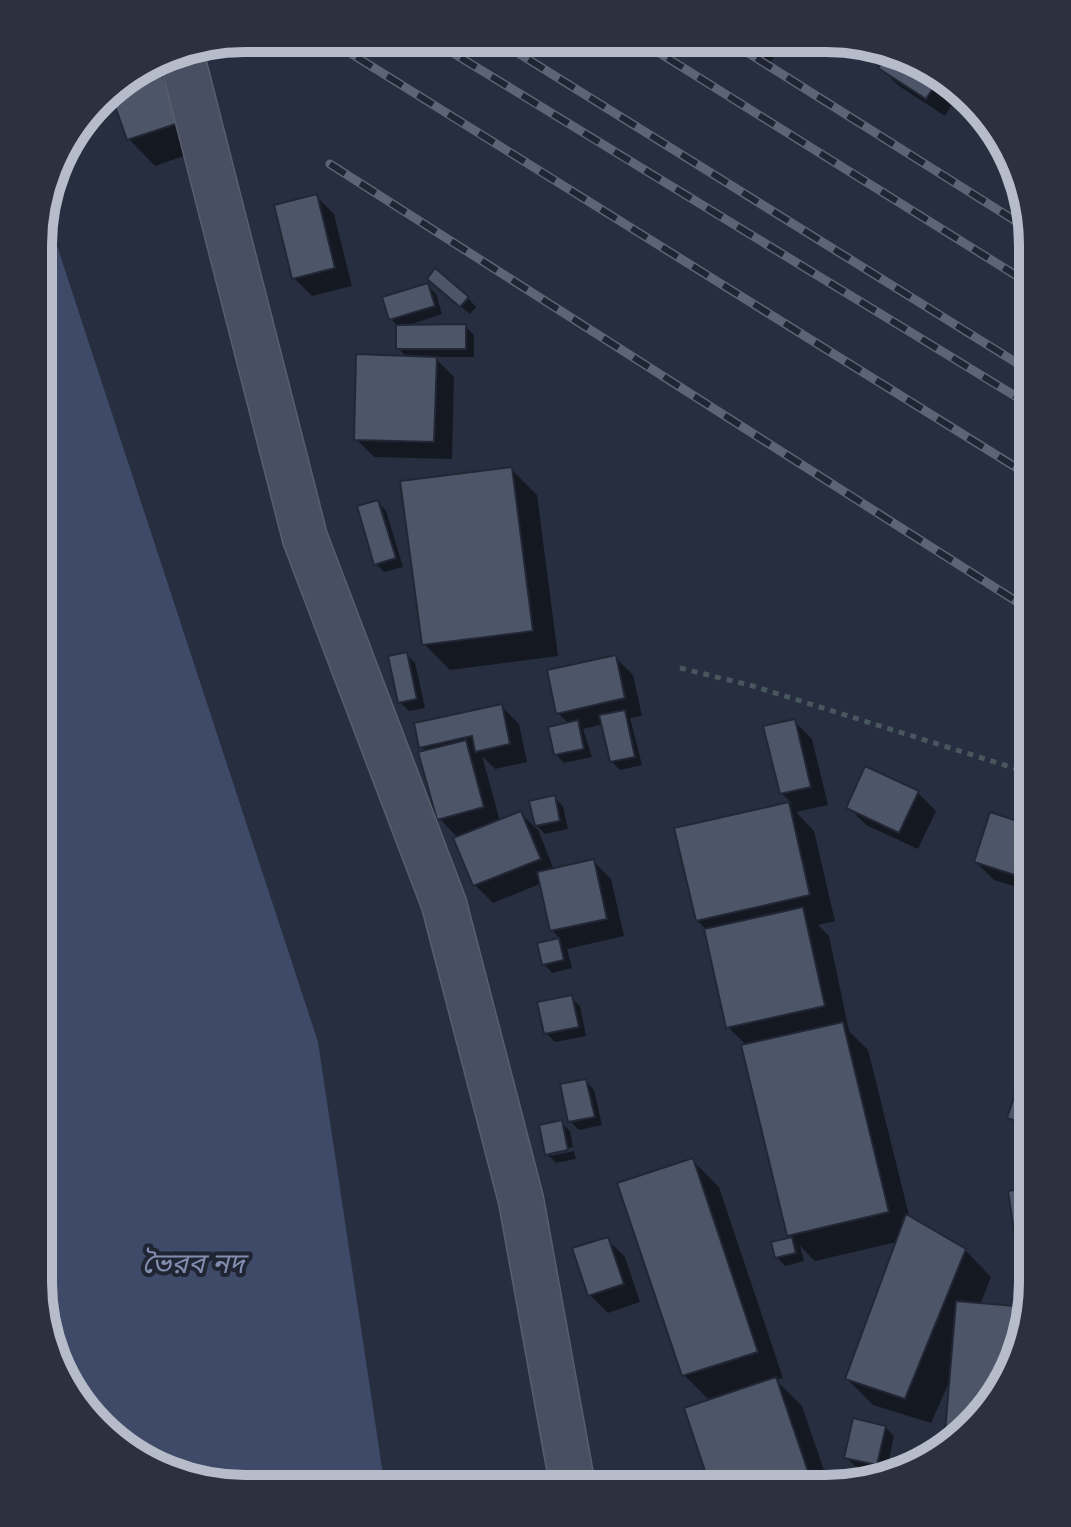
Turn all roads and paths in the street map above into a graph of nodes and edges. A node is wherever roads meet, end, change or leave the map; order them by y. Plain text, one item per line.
1 (183, 62) edge
2 (680, 668) dead end
3 (1019, 770) edge
4 (571, 1475) edge

1 - 4 street
2 - 3 path

